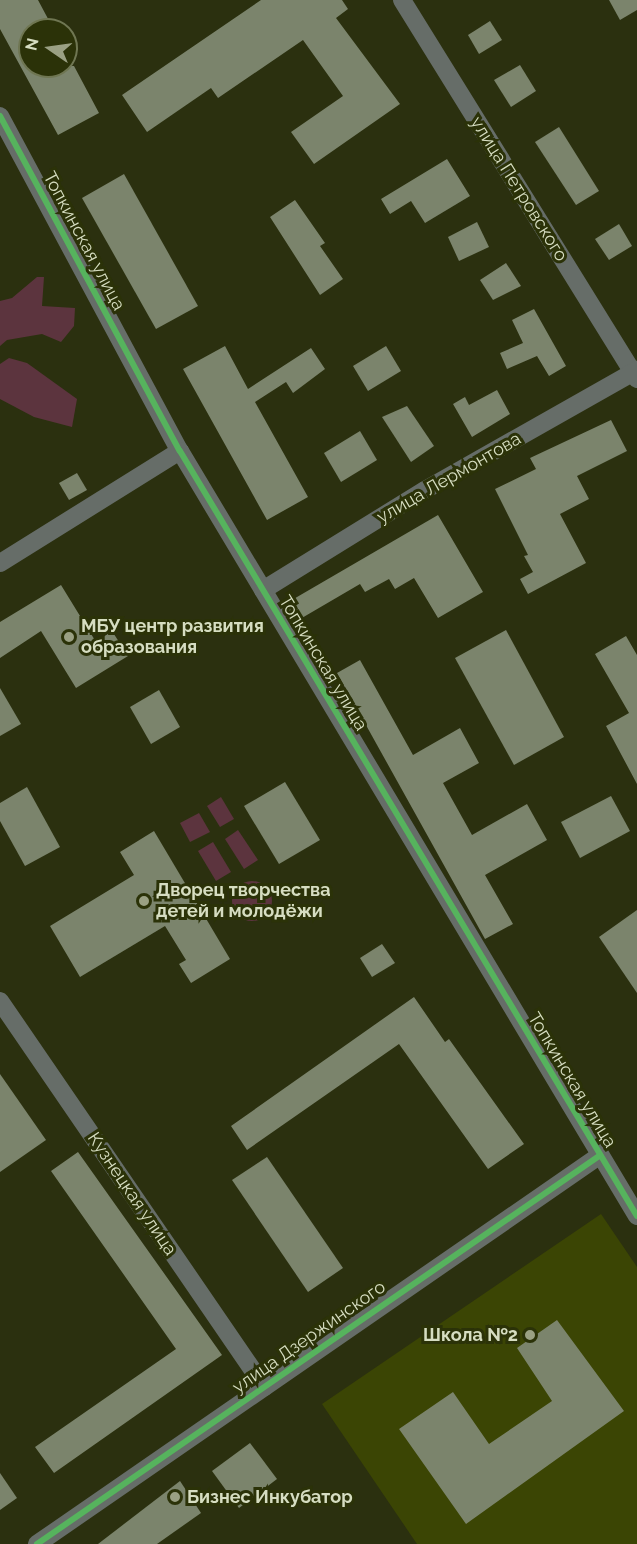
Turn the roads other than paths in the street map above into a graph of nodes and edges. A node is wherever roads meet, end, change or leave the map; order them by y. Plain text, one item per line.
1 (402, 0) edge
2 (0, 116) edge
3 (636, 374) edge
4 (180, 451) junction
5 (0, 563) edge
6 (263, 590) junction
7 (0, 1001) edge
8 (599, 1156) junction
9 (637, 1216) edge
10 (264, 1387) junction
11 (37, 1544) edge

1 - 3 street, улица Петровского
2 - 4 street, Топкинская улица
3 - 6 street, улица Лермонтова
4 - 5 street
4 - 6 street, Топкинская улица
6 - 8 street, Топкинская улица
7 - 10 street, Кузнецкая улица
8 - 9 street, Топкинская улица
8 - 10 street, улица Дзержинского
10 - 11 street, улица Дзержинского

